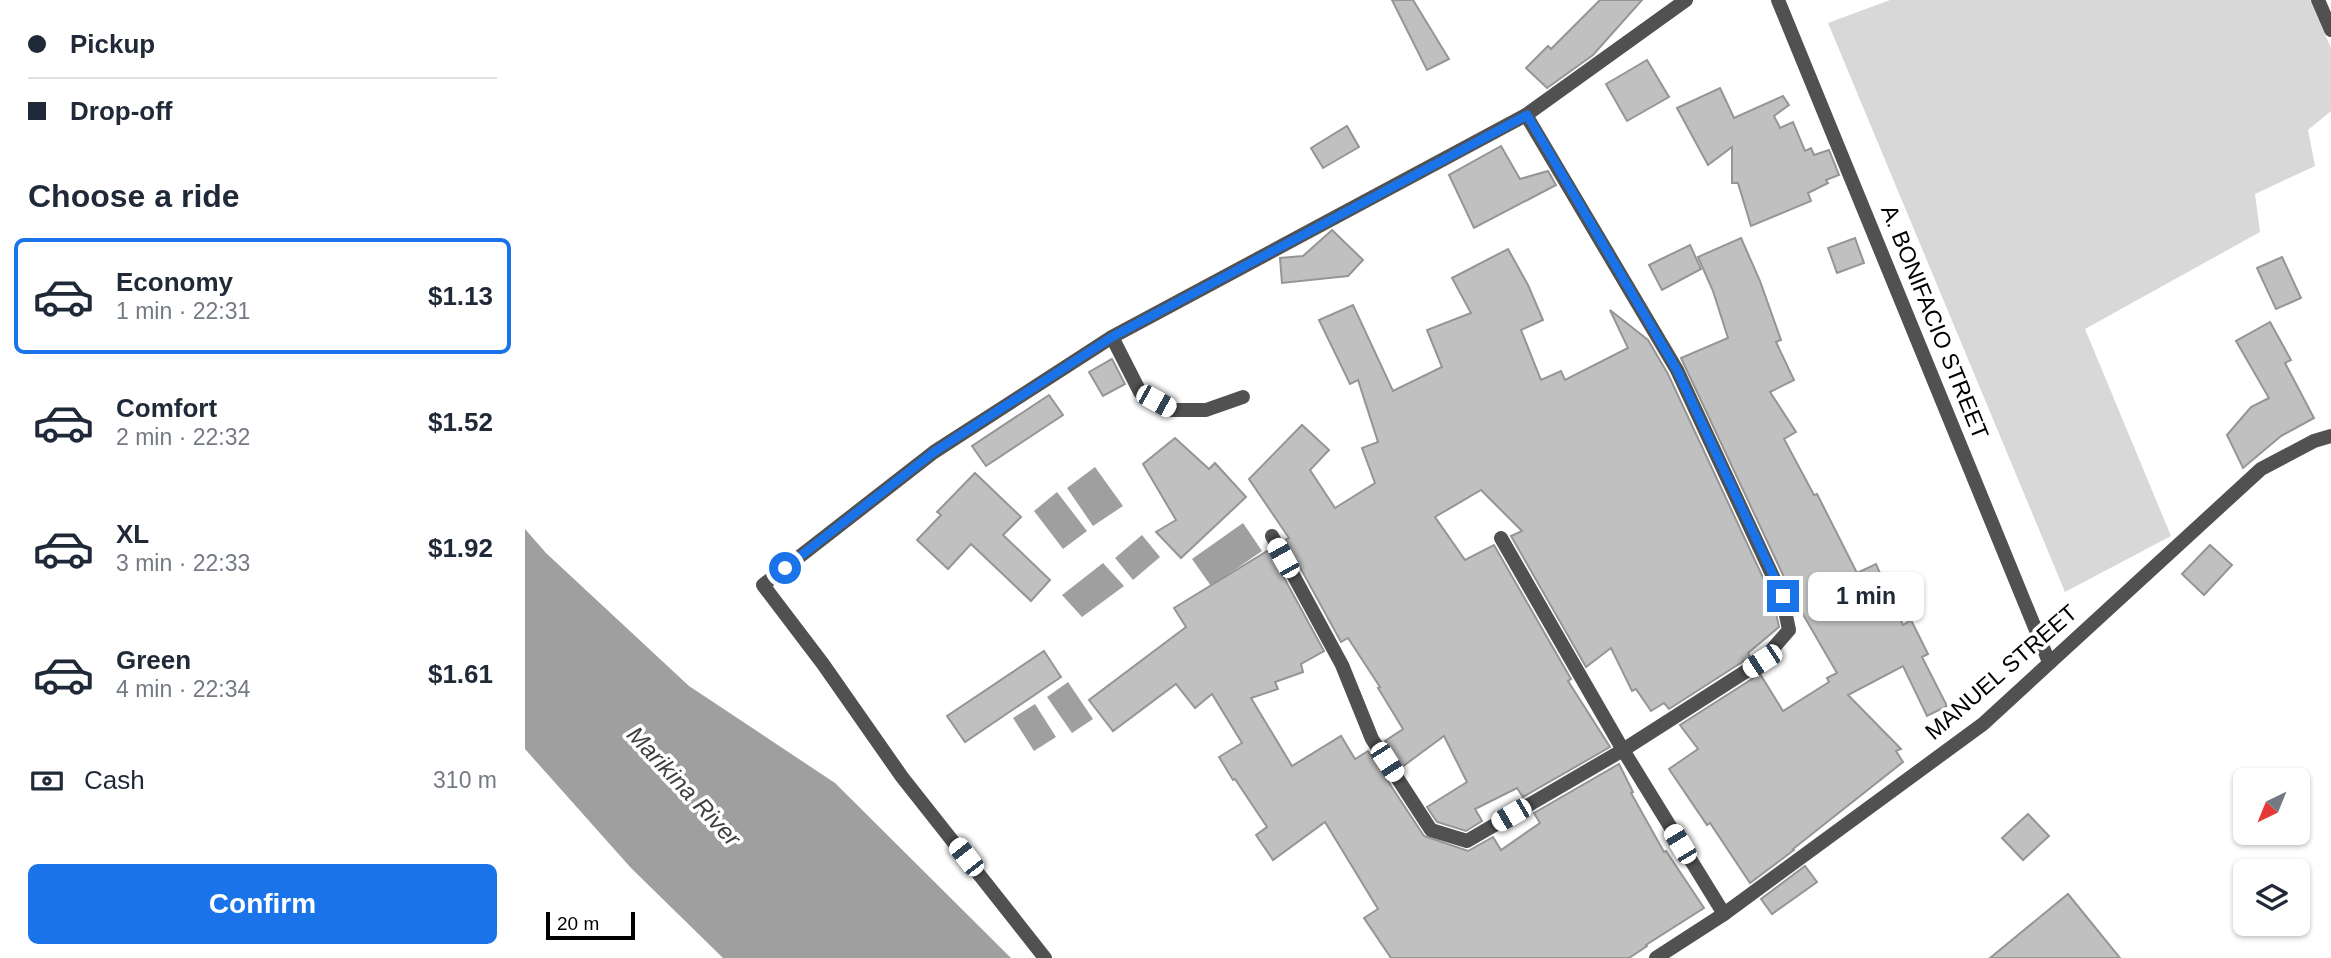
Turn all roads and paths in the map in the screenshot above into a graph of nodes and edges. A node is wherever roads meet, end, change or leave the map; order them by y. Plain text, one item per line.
1 (1686, 0) edge
2 (1778, 0) edge
3 (2318, 0) edge
4 (2331, 30) edge
5 (1527, 115) junction
6 (1112, 337) junction
7 (1243, 397) dead end
8 (2331, 436) edge
9 (1272, 536) dead end
10 (1501, 538) dead end
11 (2049, 662) junction
12 (1623, 750) junction
13 (1724, 914) junction
14 (1045, 958) edge
15 (1656, 958) edge

1 - 5 street
2 - 11 street, A. BONIFACIO STREET
3 - 4 street
5 - 6 street
5 - 12 street
6 - 7 street
6 - 14 street
8 - 11 street, MANUEL STREET
9 - 12 street
10 - 12 street
11 - 13 street, MANUEL STREET
12 - 13 street
13 - 15 street, MANUEL STREET

